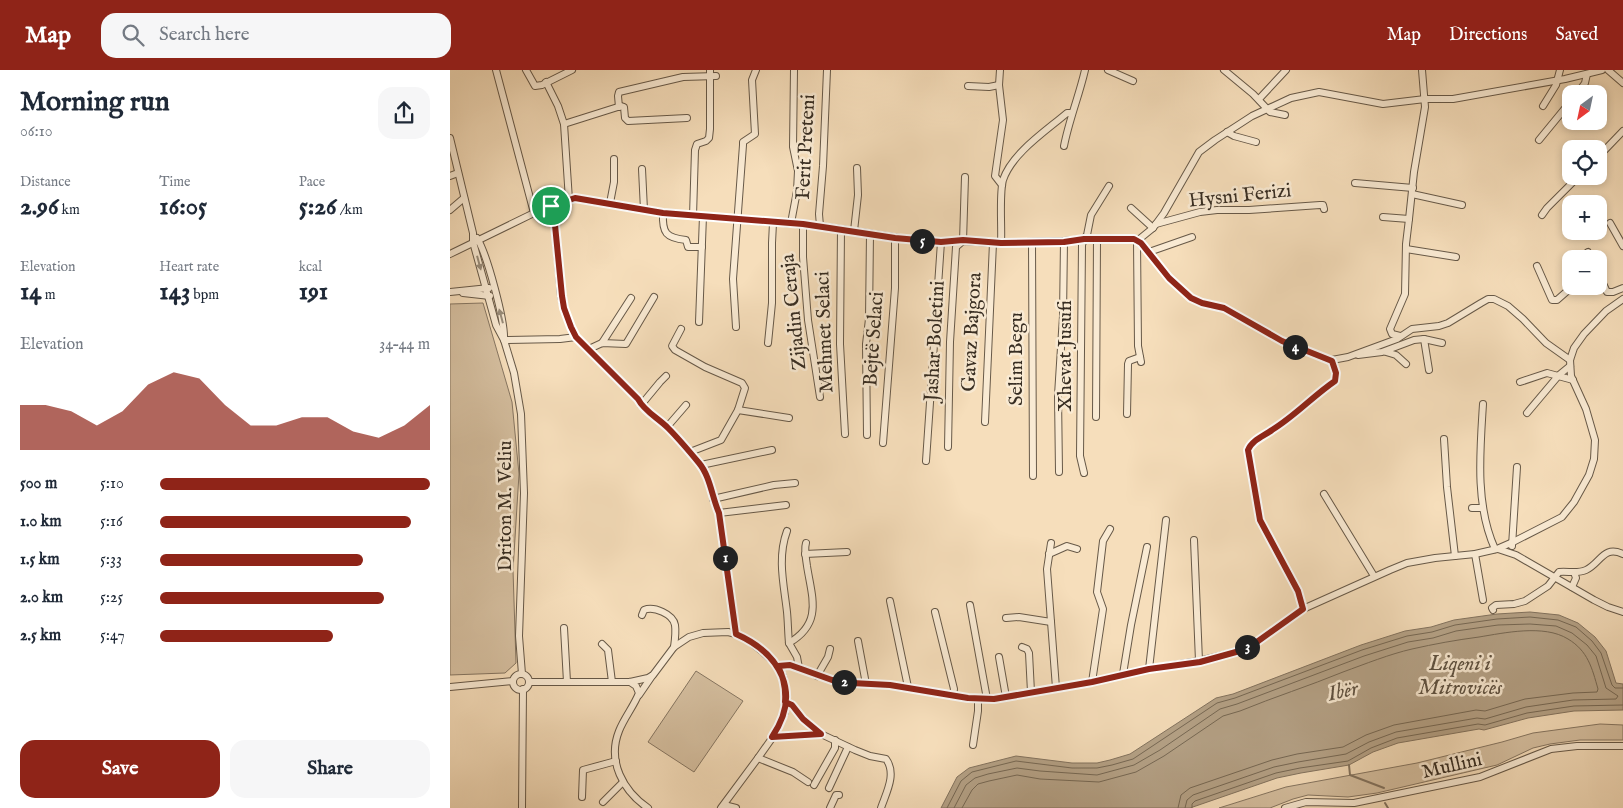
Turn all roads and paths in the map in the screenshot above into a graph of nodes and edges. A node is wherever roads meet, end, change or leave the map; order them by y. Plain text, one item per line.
1 (496, 70) edge
2 (526, 70) edge
3 (572, 70) edge
4 (756, 70) edge
5 (794, 70) edge
6 (827, 70) edge
7 (1000, 70) edge
8 (1085, 70) edge
9 (1108, 70) edge
10 (1224, 70) edge
11 (1421, 70) edge
12 (1560, 70) edge
13 (1602, 70) edge
14 (1608, 70) edge
15 (1282, 72) edge
16 (683, 74) edge
17 (712, 74) edge
18 (1587, 74) junction
19 (1558, 80) junction
20 (1134, 81) dead end
21 (546, 82) junction
22 (1623, 83) edge
23 (999, 85) junction
24 (1583, 85) edge
25 (968, 86) dead end
26 (1259, 99) junction
27 (1425, 100) junction
28 (1542, 106) dead end
29 (619, 107) junction
30 (1267, 109) junction
31 (1562, 112) edge
32 (1072, 113) junction
33 (1285, 116) dead end
34 (686, 118) dead end
35 (564, 124) junction
36 (1623, 131) edge
37 (1227, 132) junction
38 (450, 138) edge
39 (1539, 140) dead end
40 (1256, 142) dead end
41 (1064, 146) dead end
42 (1607, 148) edge
43 (614, 159) dead end
44 (857, 168) dead end
45 (642, 169) dead end
46 (458, 173) junction
47 (450, 176) edge
48 (965, 177) dead end
49 (1355, 183) dead end
50 (1002, 185) junction
51 (1570, 185) edge
52 (1109, 186) dead end
53 (1412, 191) junction
54 (464, 198) junction
55 (569, 200) junction
56 (610, 203) junction
57 (1462, 205) dead end
58 (551, 206) junction
59 (1131, 208) dead end
60 (1324, 208) dead end
61 (450, 210) edge
62 (644, 210) junction
63 (663, 213) junction
64 (534, 214) junction
65 (1542, 215) dead end
66 (693, 216) junction
67 (703, 216) junction
68 (1382, 216) dead end
69 (737, 218) junction
70 (1409, 219) junction
71 (773, 223) junction
72 (1610, 223) dead end
73 (791, 224) junction
74 (803, 224) junction
75 (820, 226) junction
76 (1155, 226) junction
77 (840, 229) junction
78 (854, 231) junction
79 (870, 234) junction
80 (1192, 236) dead end
81 (895, 238) junction
82 (1084, 239) junction
83 (1098, 239) junction
84 (963, 240) junction
85 (476, 241) junction
86 (1137, 241) junction
87 (941, 242) junction
88 (1032, 242) junction
89 (1064, 242) junction
90 (993, 243) junction
91 (1001, 243) junction
92 (1623, 246) edge
93 (702, 247) junction
94 (1406, 251) junction
95 (1149, 252) junction
96 (450, 254) edge
97 (1454, 259) dead end
98 (1537, 266) dead end
99 (1623, 288) edge
100 (495, 291) junction
101 (451, 292) edge
102 (486, 292) junction
103 (1607, 292) edge
104 (1563, 295) edge
105 (654, 297) dead end
106 (631, 298) dead end
107 (1623, 298) edge
108 (699, 322) dead end
109 (736, 327) dead end
110 (682, 329) dead end
111 (1400, 336) junction
112 (576, 337) junction
113 (1424, 339) junction
114 (504, 340) junction
115 (602, 343) junction
116 (1442, 343) dead end
117 (768, 344) dead end
118 (589, 349) junction
119 (1382, 352) junction
120 (1354, 354) junction
121 (1332, 361) junction
122 (1570, 363) junction
123 (1406, 364) dead end
124 (1429, 370) dead end
125 (1559, 375) junction
126 (666, 376) dead end
127 (1573, 380) junction
128 (1520, 382) dead end
129 (820, 397) dead end
130 (1483, 404) dead end
131 (641, 405) junction
132 (686, 405) dead end
133 (738, 410) junction
134 (1528, 413) dead end
135 (1127, 414) dead end
136 (1096, 417) dead end
137 (789, 418) dead end
138 (985, 422) dead end
139 (667, 427) junction
140 (845, 434) dead end
141 (868, 435) dead end
142 (1444, 439) dead end
143 (883, 443) dead end
144 (948, 446) dead end
145 (772, 450) dead end
146 (690, 452) junction
147 (926, 461) dead end
148 (701, 465) junction
149 (1517, 467) dead end
150 (1059, 472) dead end
151 (1084, 473) dead end
152 (1033, 476) dead end
153 (795, 483) dead end
154 (1324, 494) dead end
155 (713, 499) junction
156 (786, 505) dead end
157 (1472, 508) dead end
158 (1483, 508) junction
159 (719, 513) junction
160 (1166, 520) dead end
161 (1110, 529) dead end
162 (786, 531) dead end
163 (1194, 540) dead end
164 (1513, 542) junction
165 (806, 543) dead end
166 (1051, 543) dead end
167 (1147, 547) dead end
168 (1077, 549) dead end
169 (1496, 549) junction
170 (847, 552) dead end
171 (805, 554) junction
172 (1049, 554) junction
173 (1475, 554) junction
174 (1623, 554) edge
175 (1516, 555) junction
176 (1455, 556) junction
177 (1574, 572) junction
178 (1374, 576) junction
179 (1554, 577) junction
180 (1572, 587) junction
181 (1483, 600) dead end
182 (890, 601) dead end
183 (970, 605) dead end
184 (1303, 609) junction
185 (1493, 610) dead end
186 (936, 612) dead end
187 (1623, 612) edge
188 (642, 615) dead end
189 (1006, 618) dead end
190 (1051, 622) junction
191 (564, 628) dead end
192 (736, 634) junction
193 (858, 641) dead end
194 (789, 643) junction
195 (602, 644) dead end
196 (674, 646) junction
197 (1022, 647) dead end
198 (830, 649) dead end
199 (999, 657) dead end
200 (1200, 662) junction
201 (778, 666) junction
202 (799, 668) junction
203 (1149, 669) junction
204 (522, 674) junction
205 (1123, 674) junction
206 (653, 675) junction
207 (817, 676) junction
208 (513, 681) junction
209 (529, 682) junction
210 (567, 682) junction
211 (612, 682) junction
212 (630, 682) junction
213 (1092, 682) junction
214 (866, 684) junction
215 (450, 687) edge
216 (908, 688) junction
217 (1056, 688) junction
218 (523, 689) junction
219 (1031, 692) junction
220 (953, 696) junction
221 (1006, 697) junction
222 (978, 699) junction
223 (988, 699) junction
224 (636, 700) junction
225 (785, 702) junction
226 (821, 734) junction
227 (772, 737) junction
228 (835, 740) junction
229 (973, 744) dead end
230 (1623, 746) edge
231 (848, 747) junction
232 (758, 758) junction
233 (616, 762) junction
234 (623, 782) junction
235 (829, 788) dead end
236 (839, 795) dead end
237 (582, 797) dead end
238 (603, 802) dead end
239 (723, 806) edge
240 (522, 808) edge
241 (648, 808) edge
242 (736, 808) edge
243 (830, 808) edge
244 (881, 808) edge
245 (1285, 808) edge

1 - 64 street
2 - 21 street
3 - 21 street
4 - 69 street
5 - 73 street
6 - 75 street, Ferit Preteni
7 - 23 street
8 - 32 street
9 - 20 street
10 - 26 street
11 - 27 street
12 - 19 street
13 - 18 street, Hysni Ferizi
14 - 22 street
15 - 26 street
16 - 17 street
16 - 29 street
17 - 66 street
18 - 19 street, Hysni Ferizi
18 - 24 street
19 - 27 street, Hysni Ferizi
19 - 28 street
21 - 35 street
23 - 25 street
23 - 50 street
26 - 30 street
27 - 30 street, Hysni Ferizi
27 - 53 street
29 - 34 street
29 - 35 street
30 - 33 street
30 - 37 street, Hysni Ferizi
31 - 39 street
32 - 41 street
32 - 50 street
35 - 55 street
36 - 42 street
37 - 40 street
37 - 76 street, Hysni Ferizi
38 - 46 street
43 - 56 street
44 - 78 street
45 - 62 street
46 - 47 street
46 - 54 street
48 - 84 street
49 - 53 street
50 - 91 street
51 - 65 street
52 - 82 street, Xhevat Jusufi
53 - 57 street
53 - 70 street
54 - 61 street
54 - 85 street
55 - 56 street
55 - 58 street
56 - 62 street
58 - 64 street
58 - 112 street
59 - 76 street
60 - 76 street, Hysni Ferizi
62 - 63 street
63 - 66 street
63 - 93 street
64 - 85 street
66 - 67 street
67 - 69 street
67 - 93 street
68 - 70 street
69 - 71 street
69 - 109 street
70 - 94 street
71 - 73 street
71 - 117 street
72 - 92 street
73 - 74 street
74 - 75 street
74 - 129 street, Zijadin Ceraja
75 - 77 street
76 - 86 street, Hysni Ferizi
77 - 78 street
77 - 140 street, Mehmet Selaci
78 - 79 street
79 - 81 street
79 - 141 street
80 - 95 street
81 - 87 street
81 - 143 street, Bejtë Selaci
82 - 83 street
82 - 89 street
82 - 151 street, Xhevat Jusufi
83 - 86 street
83 - 136 street
84 - 87 street
84 - 90 street
84 - 144 street, Jashar Boletini
85 - 96 street
85 - 100 street, Driton M. Veliu
85 -> 102 street, Driton M. Veliu
86 - 95 street
86 - 135 street
87 - 147 street
88 - 89 street
88 - 91 street
88 - 152 street, Selim Begu
89 - 150 street
90 - 91 street
90 - 138 street, Gavaz Bajgora
93 - 108 street
94 - 97 street
94 - 111 street
95 - 121 street
98 - 104 street
99 - 103 street
100 - 102 street
114 -> 100 street, Driton M. Veliu
101 - 102 street
102 - 114 street, Driton M. Veliu
105 - 115 street
106 - 115 street
107 - 122 street
110 - 133 street
111 - 120 street
111 - 122 street
112 - 114 street
112 - 118 street
113 - 116 street
113 - 119 street
113 - 124 street
114 - 204 street, Driton M. Veliu
115 - 118 street
118 - 131 street
119 - 120 street
119 - 123 street
120 - 121 street
121 - 184 street
122 - 125 street
122 - 127 street
125 - 127 street
125 - 128 street
125 - 134 street
126 - 131 street
127 - 164 street
130 - 158 street
131 - 139 street
132 - 139 street
133 - 137 street
133 - 146 street
139 - 146 street
142 - 176 street
145 - 148 street
146 - 148 street
148 - 155 street
149 - 164 street
153 - 155 street
154 - 178 street
155 - 159 street
156 - 159 street
157 - 158 street
158 - 169 street
159 - 192 street
160 - 203 street
161 - 213 street
162 - 194 street
163 - 200 street
164 - 169 street
164 - 175 street
165 - 171 street
166 - 172 street
167 - 205 street
168 - 172 street
169 - 173 street
169 - 175 street
170 - 171 street
171 - 194 street
172 - 190 street
173 - 176 street
173 - 181 street
174 - 177 street
175 - 179 street
176 - 178 street
177 - 179 street
177 - 180 street
178 - 184 street
179 - 180 street
179 - 185 street
180 - 187 street
182 - 216 street
183 - 223 street
184 - 200 street
186 - 220 street
188 - 196 street
189 - 190 street
190 - 217 street
191 - 210 street
192 - 196 street
192 - 201 street
193 - 214 street
194 - 202 street
195 - 211 street
196 - 206 street
197 - 219 street
198 - 207 street
199 - 221 street
200 - 203 street
201 - 202 street
201 - 225 street
202 - 207 street
203 - 205 street
204 - 208 street
204 - 209 street
205 - 213 street
206 - 212 street
206 - 224 street
207 - 214 street
208 - 215 street
208 - 218 street
209 - 210 street
209 - 218 street
210 - 211 street
211 - 212 street
212 - 224 street
213 - 217 street
214 - 216 street
216 - 220 street
217 - 219 street
218 - 240 street
219 - 221 street
220 - 222 street
221 - 223 street
222 - 223 street
222 - 229 street
224 - 233 street
225 - 226 street
225 - 227 street
226 - 227 street
226 - 228 street
227 - 232 street
228 - 231 street
228 - 232 street
230 - 245 street, Mullini
231 - 235 street
231 - 244 street
232 - 239 street
233 - 234 street
233 - 237 street
234 - 238 street
234 - 241 street
236 - 243 street
239 - 242 street

